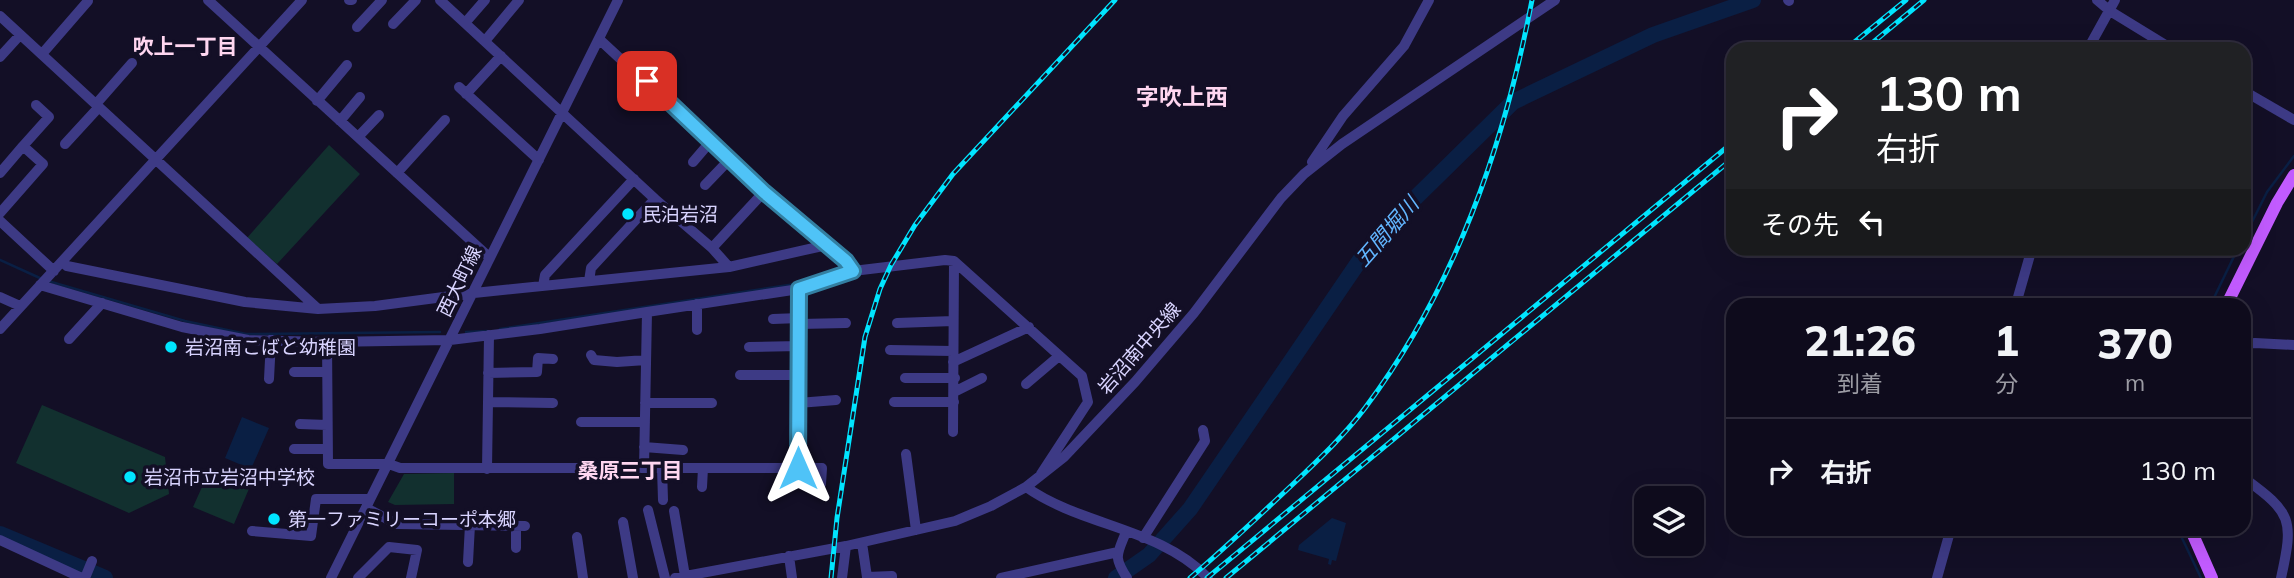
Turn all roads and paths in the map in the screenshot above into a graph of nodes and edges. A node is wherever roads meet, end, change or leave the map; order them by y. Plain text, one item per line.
1 (208, 0) edge
2 (302, 0) edge
3 (382, 0) edge
4 (416, 0) edge
5 (485, 0) edge
6 (519, 0) edge
7 (618, 0) edge
8 (1429, 0) edge
9 (1555, 0) edge
10 (2097, 0) edge
11 (2115, 0) edge
12 (88, 2) edge
13 (445, 2) edge
14 (2110, 11) junction
15 (0, 16) edge
16 (465, 23) junction
17 (393, 24) dead end
18 (357, 27) dead end
19 (20, 35) junction
20 (599, 39) junction
21 (485, 41) junction
22 (2092, 42) edge
23 (2161, 42) edge
24 (259, 48) junction
25 (41, 54) junction
26 (500, 56) junction
27 (0, 57) edge
28 (132, 63) dead end
29 (347, 65) dead end
30 (2251, 94) edge
31 (360, 97) dead end
32 (317, 101) junction
33 (97, 105) junction
34 (36, 106) dead end
35 (563, 113) junction
36 (379, 116) dead end
37 (445, 120) dead end
38 (2294, 120) edge
39 (340, 121) junction
40 (358, 137) junction
41 (711, 141) junction
42 (65, 144) dead end
43 (417, 144) dead end
44 (23, 146) junction
45 (730, 159) junction
46 (155, 160) junction
47 (539, 160) junction
48 (693, 162) dead end
49 (395, 171) junction
50 (0, 173) edge
51 (1304, 174) junction
52 (2294, 175) edge
53 (634, 179) junction
54 (705, 186) dead end
55 (764, 192) junction
56 (655, 199) junction
57 (0, 213) edge
58 (0, 221) edge
59 (827, 245) junction
60 (712, 248) junction
61 (2251, 255) edge
62 (2030, 256) edge
63 (2251, 256) edge
64 (491, 258) junction
65 (954, 261) junction
66 (62, 262) junction
67 (729, 267) junction
68 (54, 271) junction
69 (853, 271) junction
70 (589, 281) junction
71 (43, 282) junction
72 (543, 286) junction
73 (799, 289) junction
74 (474, 293) junction
75 (0, 297) edge
76 (2018, 298) edge
77 (2230, 298) edge
78 (102, 303) junction
79 (697, 304) junction
80 (20, 306) junction
81 (318, 309) junction
82 (647, 312) junction
83 (773, 319) dead end
84 (800, 321) junction
85 (953, 321) junction
86 (846, 323) dead end
87 (897, 323) dead end
88 (1029, 327) junction
89 (0, 328) edge
90 (697, 330) dead end
91 (489, 335) junction
92 (69, 339) dead end
93 (271, 340) junction
94 (450, 340) junction
95 (327, 341) junction
96 (2251, 343) edge
97 (2294, 345) edge
98 (799, 346) junction
99 (749, 347) dead end
100 (890, 350) dead end
101 (591, 355) dead end
102 (953, 356) junction
103 (1059, 356) junction
104 (553, 359) dead end
105 (646, 360) junction
106 (294, 372) dead end
107 (327, 372) junction
108 (488, 373) junction
109 (740, 375) dead end
110 (798, 375) junction
111 (905, 378) dead end
112 (955, 378) junction
113 (982, 378) dead end
114 (270, 379) dead end
115 (1026, 384) dead end
116 (954, 397) junction
117 (836, 400) dead end
118 (488, 402) junction
119 (712, 402) dead end
120 (798, 402) junction
121 (894, 402) dead end
122 (553, 403) dead end
123 (645, 403) junction
124 (581, 422) dead end
125 (645, 422) junction
126 (300, 424) dead end
127 (327, 425) junction
128 (1203, 430) dead end
129 (953, 432) dead end
130 (644, 447) junction
131 (294, 449) dead end
132 (327, 449) junction
133 (682, 450) dead end
134 (906, 454) dead end
135 (389, 464) junction
136 (643, 468) junction
137 (662, 468) junction
138 (703, 468) junction
139 (798, 468) junction
140 (487, 469) junction
141 (1039, 477) junction
142 (2251, 483) edge
143 (821, 484) dead end
144 (702, 486) dead end
145 (1026, 487) junction
146 (663, 500) dead end
147 (368, 504) junction
148 (648, 510) dead end
149 (674, 511) dead end
150 (623, 522) dead end
151 (470, 525) junction
152 (916, 530) junction
153 (252, 531) dead end
154 (1126, 532) junction
155 (1949, 536) edge
156 (2194, 536) edge
157 (577, 537) dead end
158 (1145, 539) junction
159 (0, 540) edge
160 (862, 543) junction
161 (846, 546) junction
162 (516, 548) dead end
163 (789, 556) junction
164 (1117, 557) junction
165 (2291, 557) edge
166 (92, 561) dead end
167 (468, 562) dead end
168 (725, 573) edge
169 (685, 577) edge
170 (84, 578) edge
171 (331, 578) edge
172 (358, 578) edge
173 (411, 578) edge
174 (583, 578) edge
175 (632, 578) edge
176 (665, 578) edge
177 (792, 578) edge
178 (842, 578) edge
179 (892, 578) edge
180 (1001, 578) edge
181 (1127, 578) edge
182 (1208, 578) edge
183 (1937, 578) edge
184 (2212, 578) edge
185 (2281, 578) edge

1 - 24 street
2 - 24 street
3 - 18 street
4 - 17 street
5 - 16 street
6 - 21 street
7 - 20 street, 西大町線
8 - 51 street
9 - 51 street, 岩沼南中央線
10 - 14 street
11 - 14 street
12 - 25 street
13 - 16 street
14 - 22 street
14 - 23 street
15 - 19 street
16 - 21 street
19 - 25 street
19 - 27 street
20 - 35 street, 西大町線
20 - 41 street
21 - 26 street
24 - 32 street
24 - 46 street
25 - 33 street
26 - 35 street
26 - 47 street
28 - 33 street
29 - 32 street
30 - 38 street
31 - 39 street
32 - 39 street
33 - 42 street
33 - 46 street
34 - 44 street
35 - 47 street, 西大町線
35 - 53 street
36 - 40 street
37 - 49 street
39 - 40 street
40 - 49 street
41 - 45 street
41 - 48 street
43 - 49 street
44 - 50 street
44 - 57 street
45 - 54 street
45 - 55 street
46 - 66 street
46 - 81 street
47 - 64 street, 西大町線
49 - 64 street
51 - 141 street, 岩沼南中央線
52 - 61 main road
53 - 56 street
53 - 72 street
55 - 59 street
55 - 60 street
56 - 60 street
56 - 70 street
58 - 68 street
59 - 67 street
59 - 69 street
60 - 67 street
62 - 76 street
63 - 77 main road
64 - 74 street, 西大町線
65 - 69 street
65 - 85 street
65 - 88 street
66 - 68 street
66 - 81 street
67 - 70 street
68 - 71 street
69 - 73 street
70 - 72 street
71 - 78 street
71 - 80 street
72 - 74 street
73 - 79 street
73 - 84 street
74 - 81 street
74 - 94 street, 西大町線
75 - 80 street
78 - 92 street
78 - 93 street
79 - 82 street
79 - 90 street
80 - 89 street
82 - 91 street
82 - 105 street
83 - 84 street
84 - 86 street
84 - 98 street
85 - 87 street
85 - 102 street
88 - 102 street
88 - 103 street
91 - 94 street
91 - 108 street
93 - 95 street
93 - 114 street
94 - 95 street
94 - 135 street, 西大町線
95 - 107 street
96 - 97 street
98 - 99 street
98 - 110 street
100 - 102 street
101 - 105 street
102 - 112 street
103 - 115 street
103 - 141 street
104 - 108 street
105 - 123 street
106 - 107 street
107 - 127 street
108 - 118 street
109 - 110 street
110 - 120 street
111 - 112 street
112 - 116 street
113 - 116 street
116 - 121 street
116 - 129 street
117 - 120 street
118 - 122 street
118 - 140 street
119 - 123 street
120 - 139 street
123 - 125 street
124 - 125 street
125 - 130 street
126 - 127 street
127 - 132 street
128 - 158 street
130 - 133 street
130 - 136 street
131 - 132 street
132 - 135 street
134 - 152 street
135 - 140 street
135 - 147 street, 西大町線
136 - 137 street
136 - 140 street
137 - 138 street
137 - 146 street
138 - 139 street
138 - 144 street
139 - 143 street
141 - 145 street, 岩沼南中央線
142 - 165 street
145 - 152 street, 岩沼南中央線
145 - 154 street
147 - 151 street
147 - 153 street
147 - 171 street, 西大町線
148 - 176 street
149 - 169 street
150 - 175 street
151 - 162 street
151 - 167 street
152 - 160 street, 岩沼南中央線
154 - 158 street
154 - 164 street
155 - 183 street
156 - 184 main road
157 - 174 street
158 - 182 street
159 - 170 street
160 - 161 street, 岩沼南中央線
160 - 179 street
161 - 163 street, 岩沼南中央線
161 - 178 street
163 - 168 street, 岩沼南中央線
163 - 177 street
164 - 180 street
164 - 181 street
165 - 185 street
166 - 170 street
168 - 169 street, 岩沼南中央線
172 - 173 street

